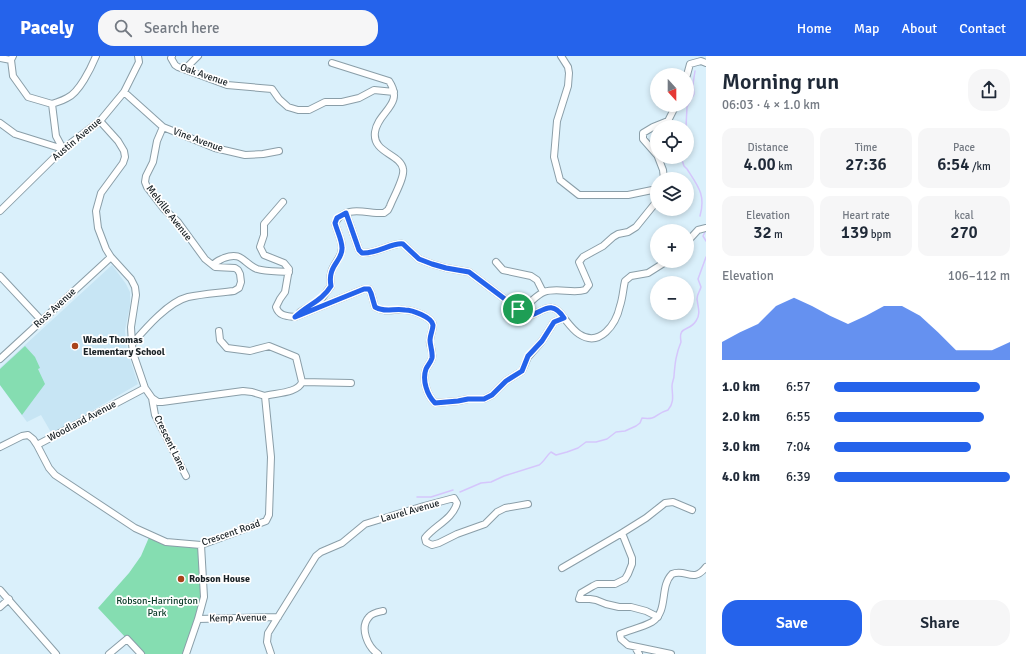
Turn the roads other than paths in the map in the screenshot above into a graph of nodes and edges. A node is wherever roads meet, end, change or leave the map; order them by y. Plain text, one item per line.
1 (96, 56) edge
2 (138, 56) edge
3 (172, 56) edge
4 (198, 56) edge
5 (561, 56) edge
6 (0, 58) edge
7 (12, 58) edge
8 (332, 63) dead end
9 (706, 63) edge
10 (689, 68) edge
11 (185, 69) junction
12 (124, 92) junction
13 (394, 92) junction
14 (52, 104) junction
15 (100, 121) junction
16 (0, 123) edge
17 (164, 127) junction
18 (650, 129) edge
19 (650, 147) edge
20 (63, 149) junction
21 (279, 151) dead end
22 (650, 190) edge
23 (283, 202) dead end
24 (0, 210) edge
25 (650, 210) edge
26 (346, 213) junction
27 (706, 228) edge
28 (694, 234) edge
29 (111, 257) junction
30 (496, 262) dead end
31 (213, 265) junction
32 (656, 268) edge
33 (289, 272) junction
34 (0, 276) edge
35 (543, 292) junction
36 (518, 309) junction
37 (295, 317) junction
38 (564, 318) junction
39 (42, 321) junction
40 (219, 331) dead end
41 (132, 344) junction
42 (0, 359) edge
43 (302, 382) junction
44 (351, 383) dead end
45 (145, 388) junction
46 (265, 396) junction
47 (152, 398) junction
48 (37, 445) junction
49 (0, 447) edge
50 (186, 476) dead end
51 (528, 504) dead end
52 (692, 510) dead end
53 (622, 533) junction
54 (201, 545) junction
55 (706, 567) edge
56 (562, 568) dead end
57 (0, 590) edge
58 (9, 599) junction
59 (0, 606) edge
60 (383, 611) dead end
61 (278, 617) junction
62 (658, 617) junction
63 (198, 619) junction
64 (635, 647) junction
65 (56, 654) edge
66 (109, 654) edge
67 (141, 654) edge
68 (186, 654) edge
69 (271, 654) edge
70 (378, 654) edge
71 (639, 654) edge
72 (671, 654) edge

1 - 14 street
2 - 12 street, Austin Avenue
3 - 11 street, Oak Avenue
4 - 11 street
5 - 22 street
6 - 7 street
7 - 14 street
8 - 13 street
9 - 10 street
11 - 13 street, Oak Avenue
12 - 15 street, Austin Avenue
12 - 17 street
13 - 26 street
14 - 20 street
15 - 20 street, Austin Avenue
15 - 29 street, Crescent Lane
16 - 20 street
17 - 21 street, Vine Avenue
17 - 31 street, Melville Avenue
18 - 19 street
20 - 24 street, Austin Avenue
23 - 33 street
25 - 35 street
26 - 36 street
26 - 37 street
27 - 28 street
29 - 39 street, Ross Avenue
29 - 41 street, Crescent Lane
30 - 35 street
31 - 33 street
31 - 41 street
32 - 38 street
33 - 37 street
34 - 39 street
35 - 36 street
36 - 38 street
37 - 38 street
39 - 42 street, Ross Avenue
40 - 43 street
41 - 45 street, Crescent Lane
43 - 44 street
43 - 46 street
45 - 47 street, Crescent Lane
45 - 48 street, Woodland Avenue
46 - 47 street
46 - 54 street, Crescent Road
47 - 50 street, Crescent Lane
48 - 49 street, Woodland Avenue
48 - 54 street, Crescent Road
51 - 61 street, Laurel Avenue
52 - 53 street
53 - 56 street
53 - 62 street
54 - 63 street
55 - 62 street
57 - 58 street
58 - 59 street
58 - 65 street
60 - 70 street
61 - 63 street, Kemp Avenue
61 - 69 street, Laurel Avenue
62 - 64 street
63 - 68 street
64 - 71 street
64 - 72 street
66 - 67 street

